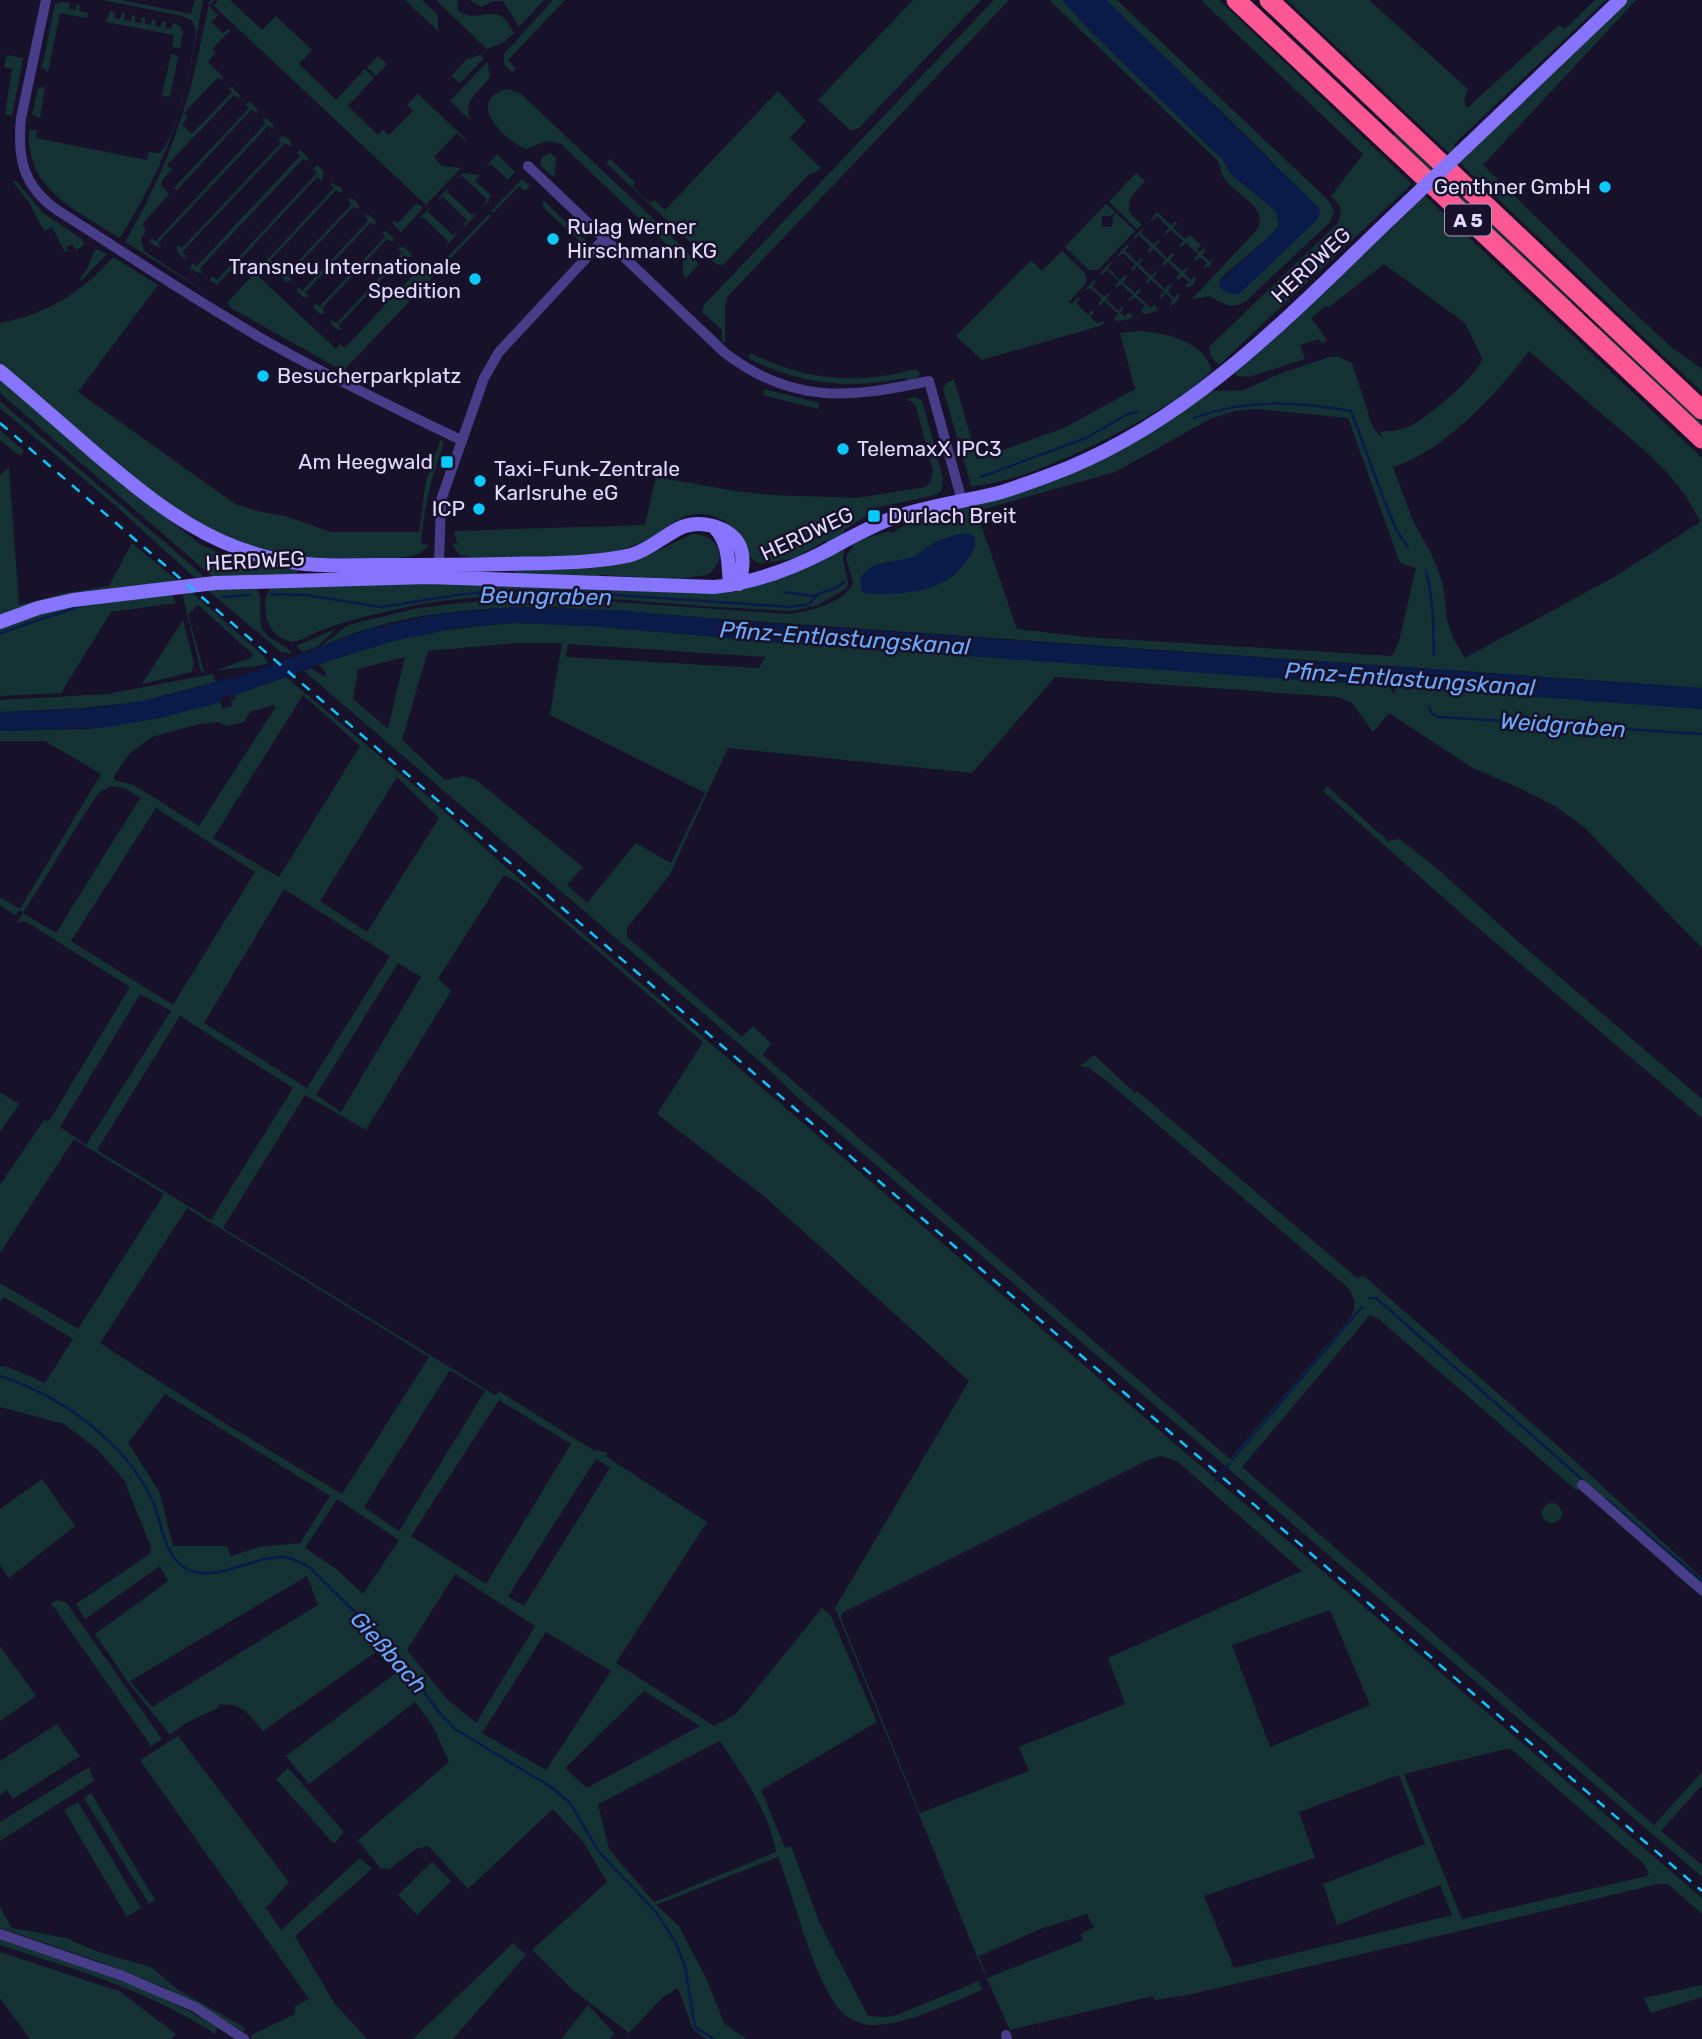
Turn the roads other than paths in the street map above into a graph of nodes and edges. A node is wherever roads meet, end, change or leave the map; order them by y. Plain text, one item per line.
1 (46, 0) edge
2 (1236, 0) edge
3 (1269, 0) edge
4 (1620, 0) edge
5 (528, 166) dead end
6 (604, 239) junction
7 (0, 370) edge
8 (1702, 410) edge
9 (1702, 439) edge
10 (461, 440) junction
11 (962, 501) junction
12 (713, 526) junction
13 (743, 554) junction
14 (439, 565) junction
15 (775, 574) junction
16 (735, 584) junction
17 (0, 622) edge
18 (1582, 1485) dead end
19 (1702, 1590) edge
20 (0, 1934) edge
21 (244, 2039) edge

1 - 10 street
2 - 9 highway, A 5
3 - 8 highway, A 5
4 - 11 main road, HERDWEG, bridge
5 - 6 street
6 - 10 street
6 - 11 street
7 - 14 main road
10 - 14 street
11 - 15 main road, HERDWEG
12 - 13 main road
12 - 14 main road
12 - 16 main road
13 - 15 main road
13 - 16 main road
15 - 16 main road, HERDWEG
16 - 17 main road, HERDWEG
18 - 19 street
20 - 21 street

